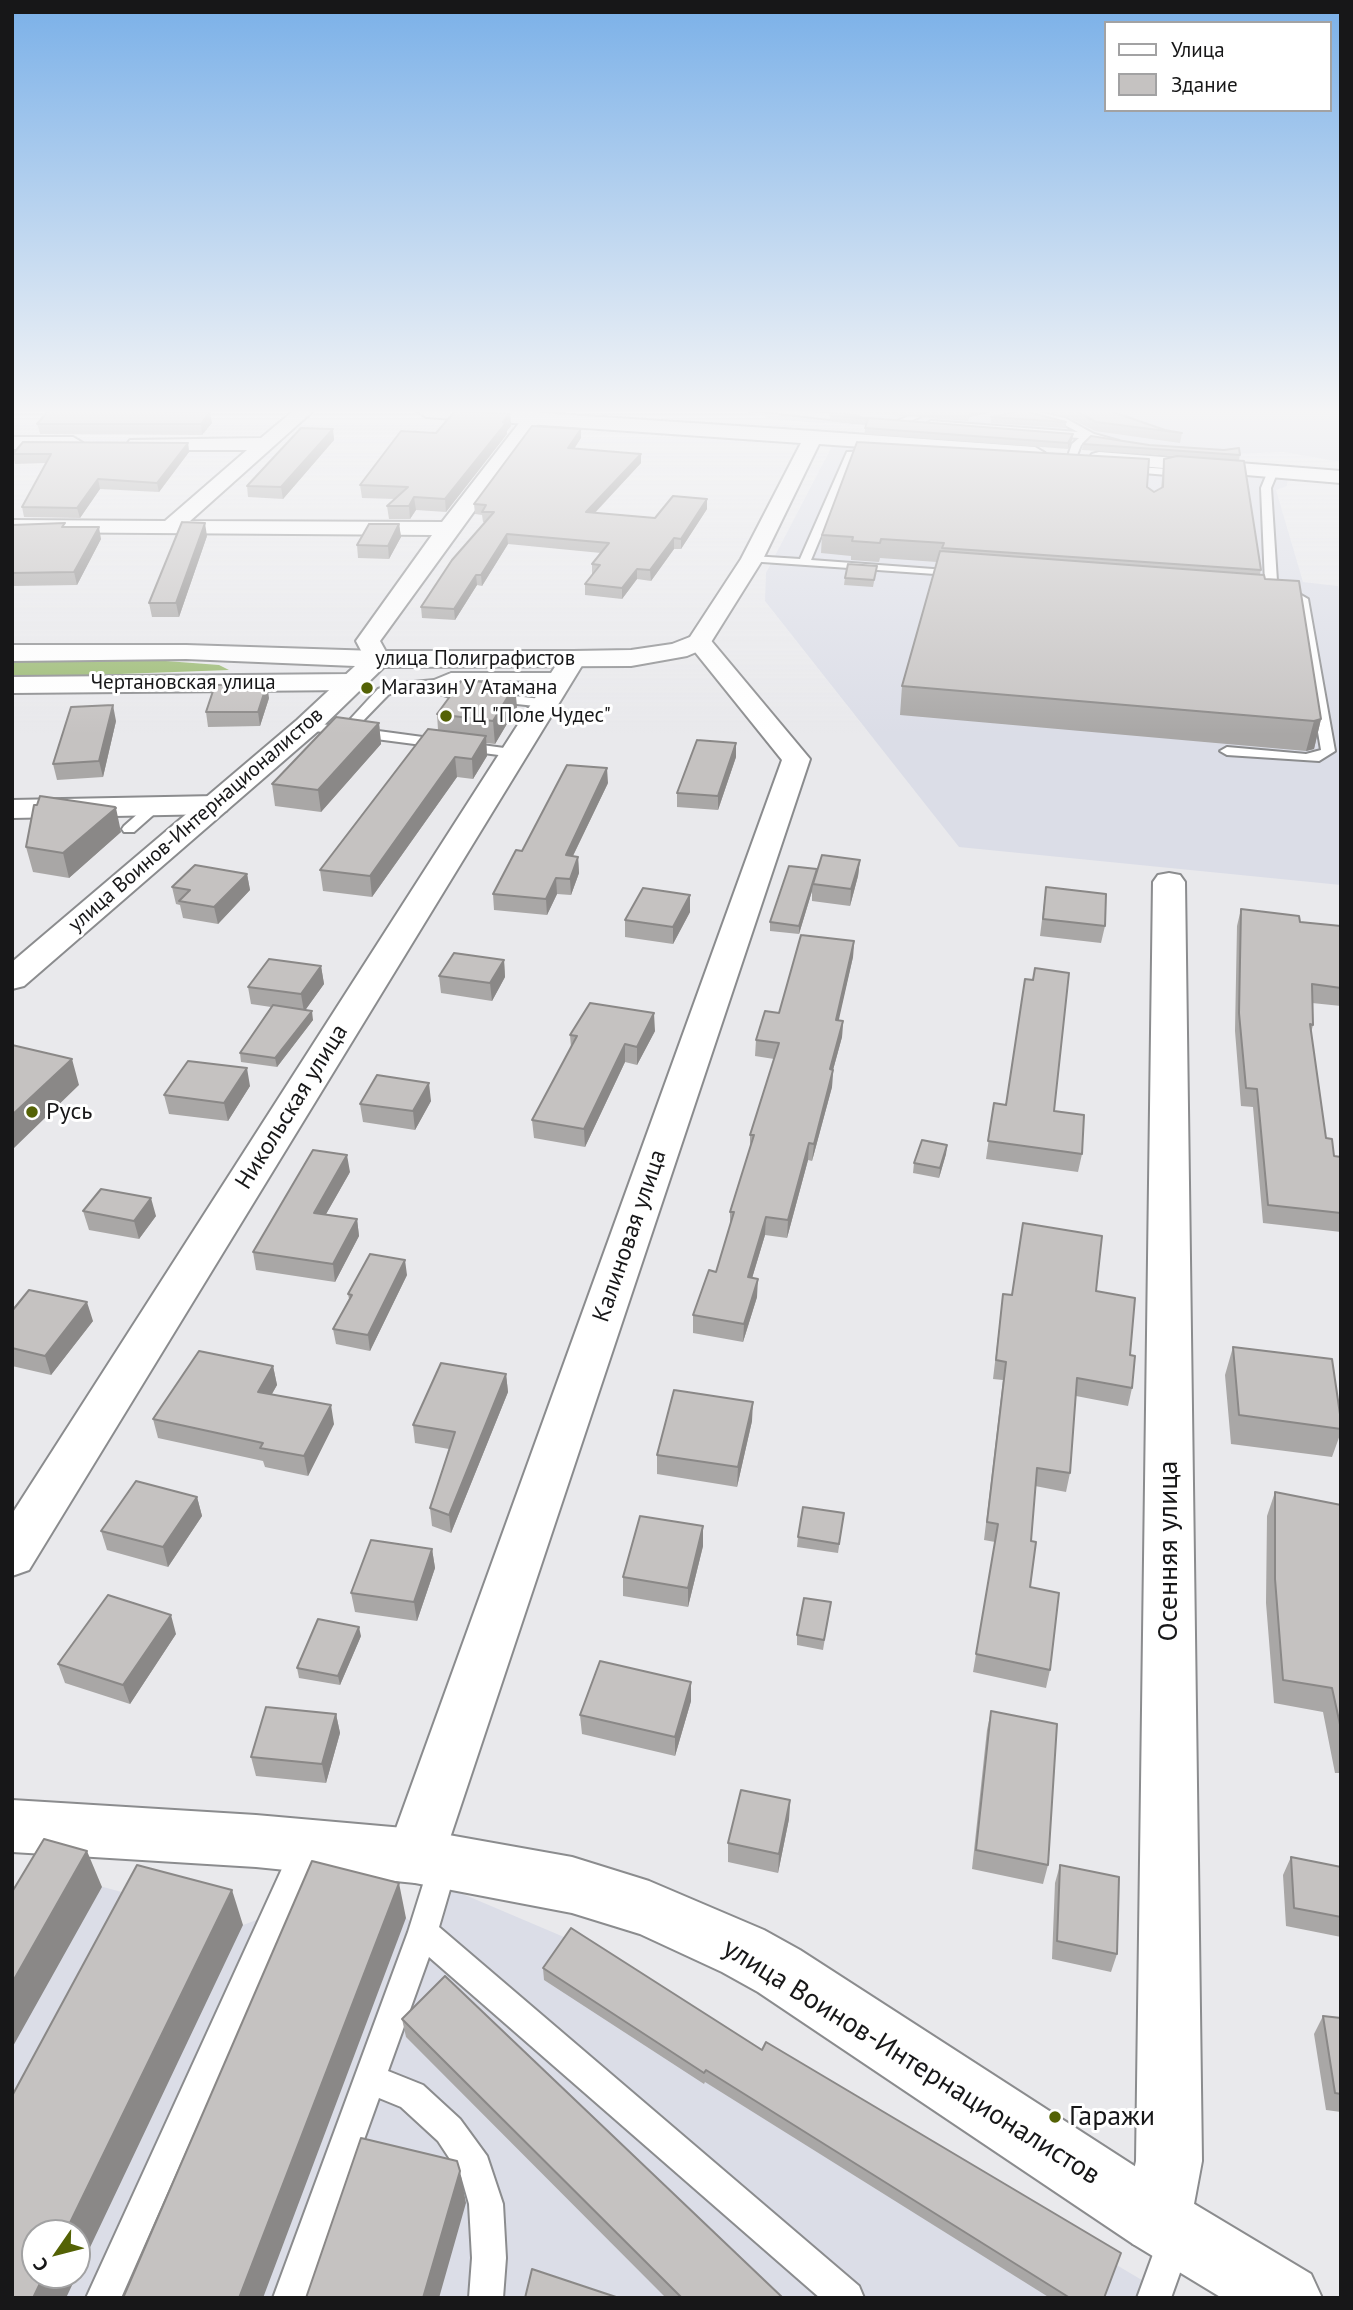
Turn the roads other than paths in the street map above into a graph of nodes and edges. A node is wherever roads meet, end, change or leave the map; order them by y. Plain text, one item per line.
1 (179, 519) edge
2 (455, 519) edge
3 (772, 519) edge
4 (823, 519) edge
5 (1267, 519) edge
6 (12, 526) edge
7 (170, 527) junction
8 (448, 528) junction
9 (752, 559) junction
10 (804, 563) junction
11 (970, 575) edge
12 (1275, 597) edge
13 (1302, 599) junction
14 (699, 642) junction
15 (12, 653) edge
16 (377, 659) junction
17 (560, 680) junction
18 (353, 682) junction
19 (437, 684) junction
20 (12, 685) edge
21 (307, 726) junction
22 (346, 731) junction
23 (1227, 751) dead end
24 (513, 753) junction
25 (216, 805) junction
26 (155, 806) junction
27 (12, 809) edge
28 (129, 829) dead end
29 (1169, 882) dead end
30 (17, 972) edge
31 (12, 1556) edge
32 (16, 1832) edge
33 (306, 1846) junction
34 (430, 1858) junction
35 (423, 1932) junction
36 (370, 2078) junction
37 (1167, 2226) junction
38 (103, 2298) edge
39 (290, 2298) edge
40 (486, 2298) edge
41 (847, 2298) edge
42 (1154, 2298) edge
43 (1287, 2298) edge

1 - 7 street
2 - 8 street
3 - 9 street
4 - 10 lane
5 - 13 lane
6 - 7 street
7 - 8 street
8 - 16 street
9 - 10 lane
9 - 14 street
10 - 11 lane
12 - 13 lane
13 - 23 lane
14 - 17 street, улица Полиграфистов
14 - 34 street, Калиновая улица
15 - 16 street, улица Полиграфистов
16 - 17 street, улица Полиграфистов
16 - 18 street, улица Воинов-Интернационалистов
17 - 19 lane
17 - 19 lane
17 - 24 street, Никольская улица
18 - 20 street, Чертановская улица
18 - 21 street, улица Воинов-Интернационалистов
19 - 22 lane
21 - 22 lane
21 - 25 street, улица Воинов-Интернационалистов
22 - 24 lane
24 - 31 street, Никольская улица
25 - 26 street
25 - 30 street, улица Воинов-Интернационалистов
26 - 27 street
26 - 28 lane
29 - 37 street, Осенняя улица
32 - 33 street, улица Воинов-Интернационалистов
33 - 34 street, улица Воинов-Интернационалистов
33 - 38 lane
34 - 35 lane
34 - 37 street, улица Воинов-Интернационалистов
35 - 36 lane
35 - 41 lane
36 - 39 lane
36 - 40 lane
37 - 42 lane
37 - 43 street, улица Воинов-Интернационалистов

